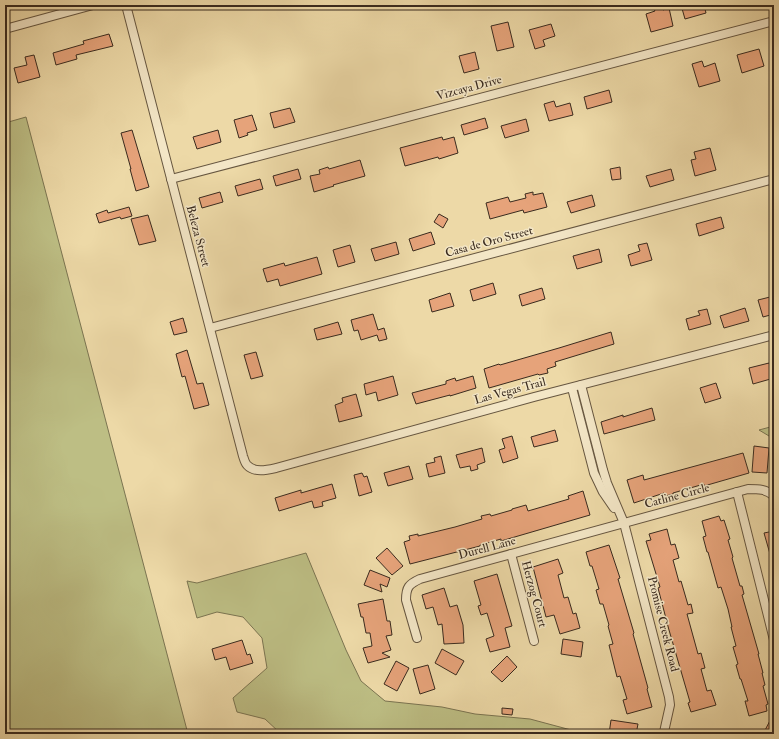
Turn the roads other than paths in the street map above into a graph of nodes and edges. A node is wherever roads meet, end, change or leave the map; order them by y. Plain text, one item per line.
1 (93, 5) edge
2 (126, 5) edge
3 (774, 21) edge
4 (5, 29) edge
5 (171, 179) junction
6 (774, 179) edge
7 (210, 328) junction
8 (774, 335) edge
9 (581, 385) junction
10 (572, 388) junction
11 (253, 470) joint
12 (737, 492) junction
13 (774, 496) edge
14 (624, 523) junction
15 (511, 554) junction
16 (417, 638) dead end
17 (774, 640) edge
18 (534, 641) dead end
19 (664, 732) dead end

1 - 4 street
2 - 5 street, Beleza Street
3 - 5 street, Vizcaya Drive
5 - 7 street, Beleza Street
6 - 7 street, Casa de Oro Street
7 - 11 street, Beleza Street
8 - 9 street, Las Vegas Trail
9 - 10 street, Las Vegas Trail
9 - 14 street, Promise Creek Road
10 - 11 street, Las Vegas Trail
10 - 14 street, Promise Creek Road
12 - 13 street, Catline Circle
12 - 14 street, Catline Circle
12 - 17 street
14 - 15 street, Durell Lane
14 - 19 street, Promise Creek Road
15 - 16 street, Durell Lane
15 - 18 street, Herzog Court

